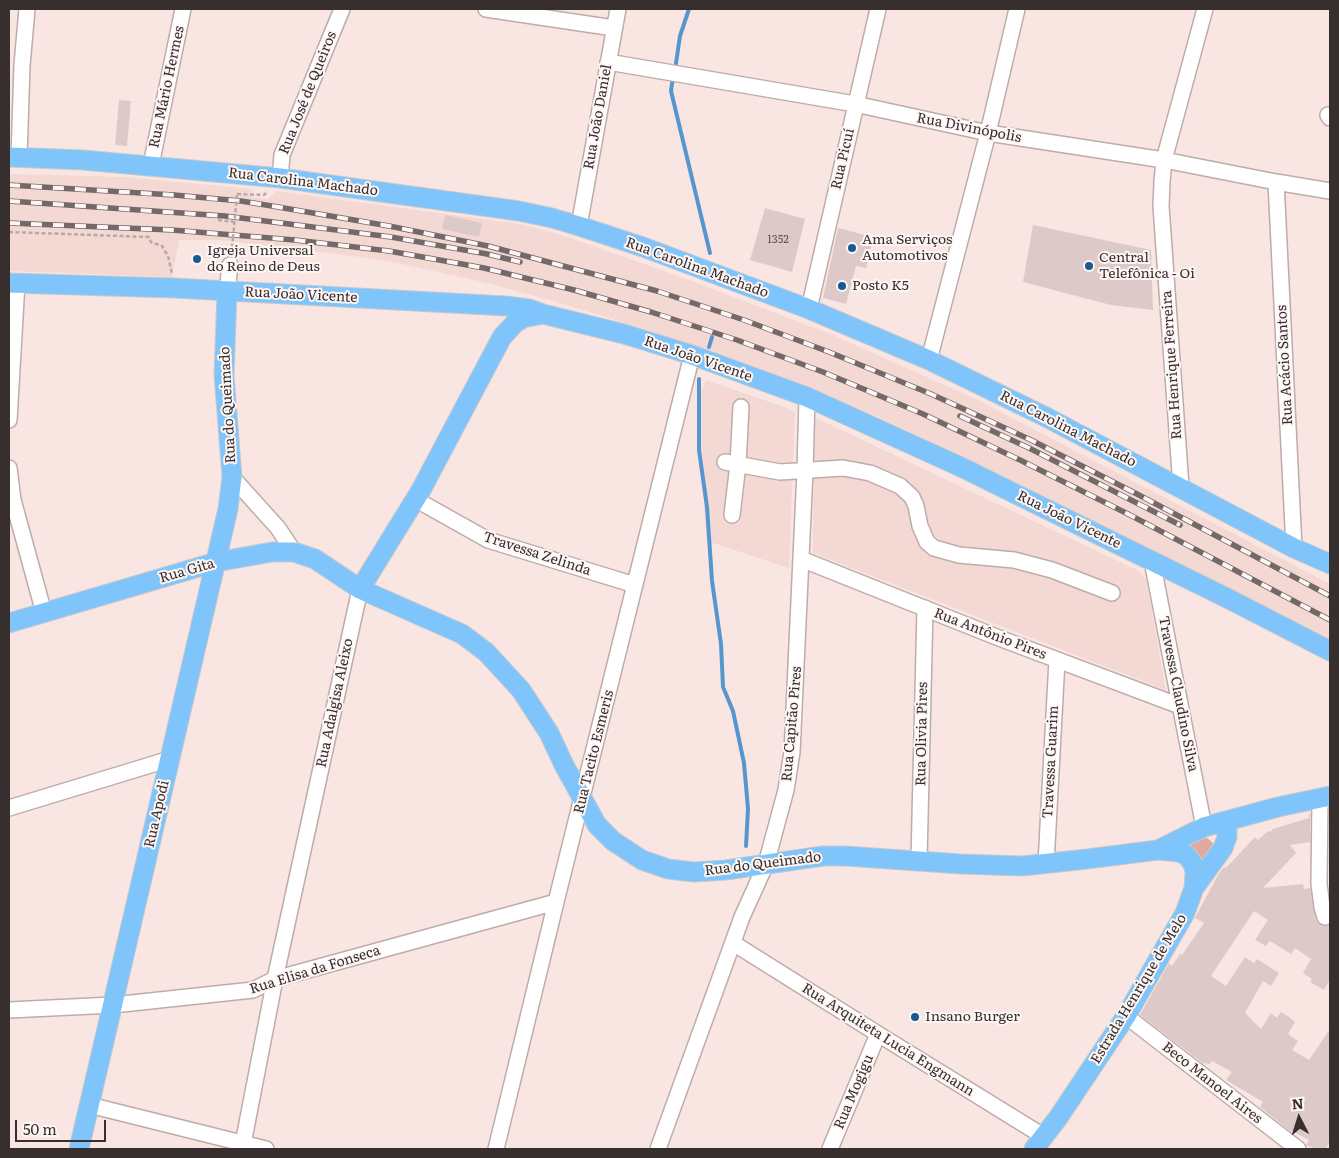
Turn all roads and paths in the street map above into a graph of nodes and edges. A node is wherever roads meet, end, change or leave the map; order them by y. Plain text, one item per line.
1 (27, 9) edge
2 (183, 9) edge
3 (342, 9) edge
4 (486, 9) edge
5 (618, 9) edge
6 (878, 9) edge
7 (1017, 9) edge
8 (1205, 9) edge
9 (614, 28) junction
10 (608, 62) junction
11 (855, 104) junction
12 (988, 133) junction
13 (14, 157) edge
14 (1164, 160) junction
15 (151, 165) junction
16 (280, 178) junction
17 (1276, 182) junction
18 (1330, 191) edge
19 (264, 195) dead end
20 (218, 220) dead end
21 (234, 222) junction
22 (579, 226) junction
23 (9, 232) edge
24 (230, 262) joint
25 (13, 283) edge
26 (174, 288) junction
27 (228, 292) junction
28 (488, 304) junction
29 (809, 309) junction
30 (543, 314) junction
31 (502, 337) junction
32 (692, 355) junction
33 (929, 360) junction
34 (807, 397) junction
35 (741, 407) dead end
36 (9, 420) edge
37 (732, 463) junction
38 (9, 468) edge
39 (805, 471) junction
40 (232, 477) junction
41 (1181, 487) junction
42 (415, 500) junction
43 (732, 515) dead end
44 (1294, 548) junction
45 (294, 552) junction
46 (801, 559) junction
47 (1152, 561) junction
48 (216, 562) junction
49 (1330, 564) edge
50 (635, 585) junction
51 (360, 590) junction
52 (1112, 592) dead end
53 (925, 608) junction
54 (44, 613) junction
55 (9, 623) edge
56 (1330, 651) edge
57 (1056, 660) junction
58 (1180, 706) junction
59 (170, 759) junction
60 (1325, 797) edge
61 (583, 798) junction
62 (9, 808) edge
63 (1227, 822) junction
64 (1204, 827) junction
65 (1158, 850) junction
66 (919, 860) junction
67 (766, 864) junction
68 (1046, 864) junction
69 (1194, 888) junction
70 (556, 902) junction
71 (1326, 916) dead end
72 (734, 943) junction
73 (275, 979) junction
74 (113, 1005) junction
75 (9, 1010) edge
76 (1126, 1016) junction
77 (878, 1034) junction
78 (89, 1105) junction
79 (1038, 1143) edge
80 (243, 1146) edge
81 (79, 1149) edge
82 (266, 1149) edge
83 (496, 1149) edge
84 (658, 1149) edge
85 (830, 1149) edge
86 (1297, 1149) edge

1 - 13 street
2 - 15 street, Rua Mário Hermes
3 - 16 street, Rua José de Queiros
4 - 9 street
5 - 9 street, Rua João Daniel
6 - 11 street, Rua Picuí
7 - 12 street
8 - 14 street, Rua Henrique Ferreira
9 - 10 street, Rua João Daniel
10 - 11 street, Rua Divinópolis
10 - 22 street, Rua João Daniel
11 - 12 street, Rua Divinópolis
11 - 29 street, Rua Picuí
12 - 14 street, Rua Divinópolis
12 - 33 street
13 - 15 main road, Rua Carolina Machado
14 - 17 street, Rua Divinópolis
14 - 41 street, Rua Henrique Ferreira
15 - 16 main road, Rua Carolina Machado
16 - 22 main road, Rua Carolina Machado
17 - 18 street, Rua Divinópolis
17 - 44 street, Rua Acácio Santos
19 - 21 path, bridge
20 - 21 path
21 - 24 path, bridge
22 - 29 main road, Rua Carolina Machado
23 - 26 path
24 - 27 street, Rua do Queimado
25 - 26 main road, Rua João Vicente
25 - 36 street
26 - 27 main road, Rua João Vicente
27 - 28 main road, Rua João Vicente
27 - 40 main road, Rua do Queimado
28 - 30 main road, Rua João Vicente
28 - 31 main road
29 - 33 main road, Rua Carolina Machado
30 - 31 main road, Rua Adalgisa Aleixo
30 - 32 main road, Rua João Vicente
31 - 42 main road, Rua Adalgisa Aleixo
32 - 34 main road, Rua João Vicente
32 - 50 street, Rua Tacito Esmeris
33 - 41 main road, Rua Carolina Machado
34 - 39 street, Rua Capitão Pires
34 - 47 main road, Rua João Vicente
35 - 37 street
37 - 39 street
37 - 43 street
38 - 54 street
39 - 46 street, Rua Capitão Pires
39 - 52 street
40 - 45 street, Rua do Queimado
40 - 48 main road, Rua Apodi
41 - 44 main road, Rua Carolina Machado
42 - 50 street, Travessa Zelinda
42 - 51 main road, Rua Adalgisa Aleixo
44 - 49 main road, Rua Carolina Machado
45 - 48 main road, Rua Gita
45 - 51 main road, Rua Gita
46 - 53 street, Rua Antônio Pires
46 - 67 street, Rua Capitão Pires
47 - 56 main road, Rua João Vicente
47 - 58 street, Travessa Claudino Silva
48 - 54 main road, Rua Gita
48 - 59 main road, Rua Apodi
50 - 61 street, Rua Tacito Esmeris
51 - 61 main road, Rua do Queimado
51 - 73 street, Rua Adalgisa Aleixo
53 - 57 street, Rua Antônio Pires
53 - 66 street, Rua Olivia Pires
54 - 55 main road, Rua Gita
57 - 58 street, Rua Antônio Pires
57 - 68 street, Travessa Guarim
58 - 64 street, Travessa Claudino Silva
59 - 62 street
59 - 74 main road, Rua Apodi
60 - 63 main road, Rua do Queimado
60 - 71 street
61 - 67 main road, Rua do Queimado
61 - 70 street, Rua Tacito Esmeris
63 - 64 main road, Rua do Queimado
63 - 69 main road, Estrada Henrique de Melo
64 - 65 main road, Rua do Queimado
65 - 68 main road, Rua do Queimado
65 - 69 main road
66 - 67 main road, Rua do Queimado
66 - 68 main road, Rua do Queimado
67 - 72 street, Rua Capitão Pires
69 - 76 main road, Estrada Henrique de Melo
70 - 73 street, Rua Elisa da Fonseca
70 - 83 street, Rua Tacito Esmeris
72 - 77 street, Rua Arquiteta Lucia Engmann
72 - 84 street, Rua Capitão Pires
73 - 74 street, Rua Elisa da Fonseca
73 - 80 street, Rua Adalgisa Aleixo
74 - 75 street, Rua Elisa da Fonseca
74 - 78 main road, Rua Apodi
76 - 79 main road, Estrada Henrique de Melo
76 - 86 street, Beco Manoel Aires
77 - 79 street, Rua Arquiteta Lucia Engmann
77 - 85 street, Rua Mogigu
78 - 80 street
78 - 81 main road, Rua Apodi
80 - 82 street

